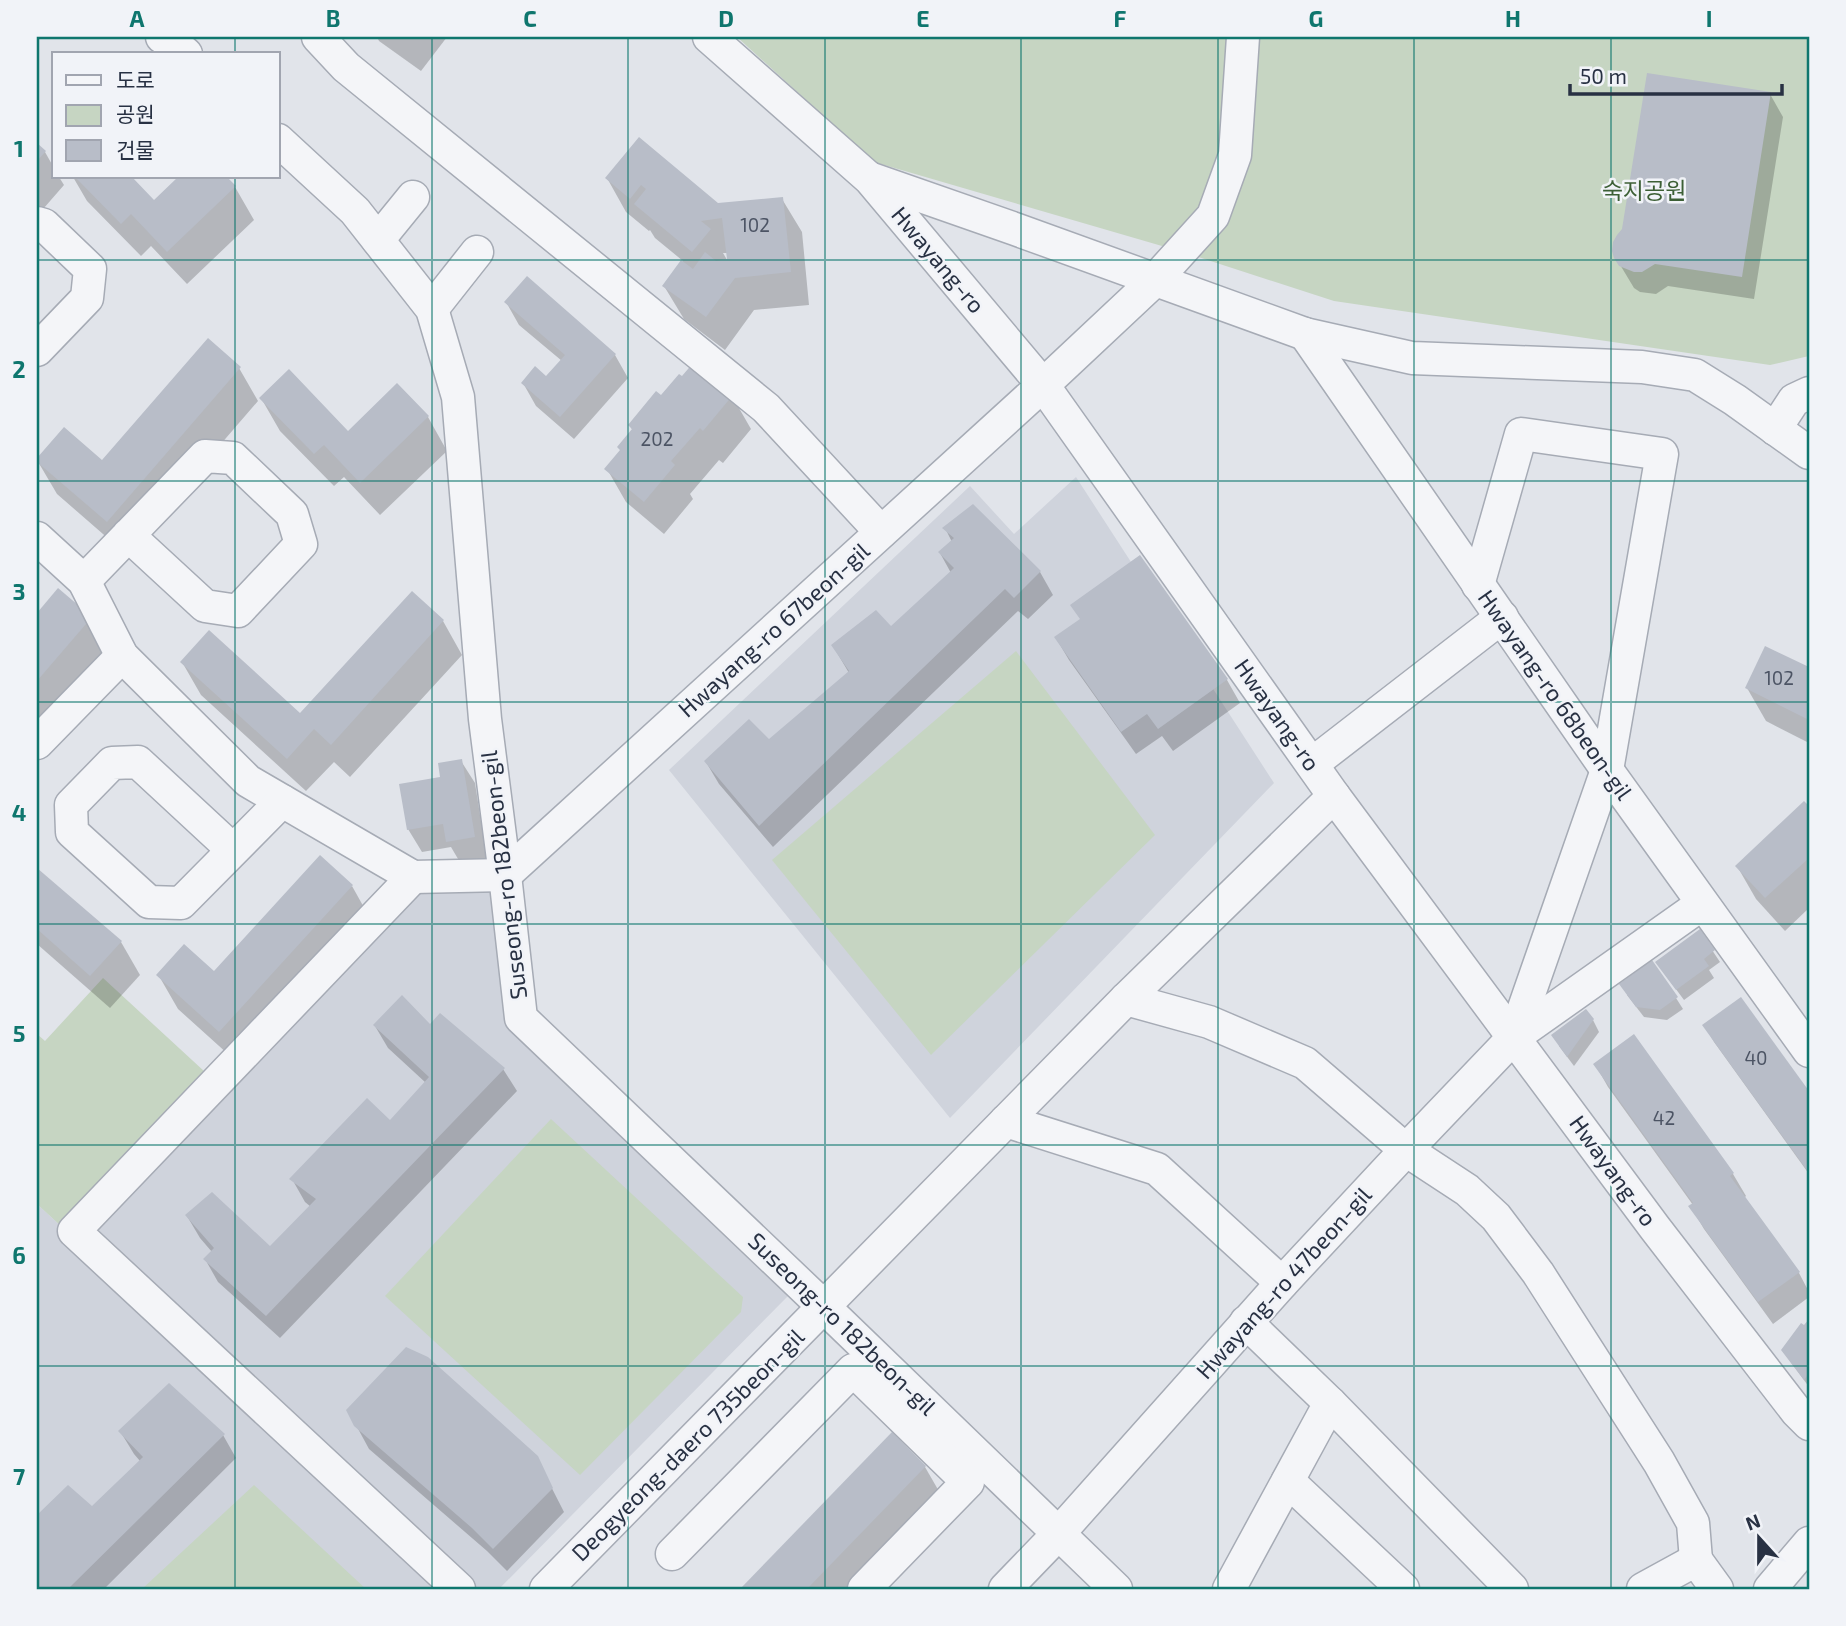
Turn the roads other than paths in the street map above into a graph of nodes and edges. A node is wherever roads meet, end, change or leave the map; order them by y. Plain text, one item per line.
1 (318, 37) edge
2 (709, 37) edge
3 (1243, 37) edge
4 (280, 142) edge
5 (870, 179) junction
6 (413, 197) dead end
7 (37, 223) edge
8 (378, 240) junction
9 (477, 252) dead end
10 (1155, 280) junction
11 (432, 309) junction
12 (1305, 334) junction
13 (37, 350) edge
14 (1042, 385) junction
15 (1809, 393) edge
16 (1775, 429) junction
17 (1809, 453) edge
18 (881, 532) junction
19 (128, 535) junction
20 (37, 538) edge
21 (83, 581) junction
22 (1478, 585) junction
23 (1502, 617) junction
24 (122, 656) junction
25 (37, 743) edge
26 (1312, 764) junction
27 (1607, 771) junction
28 (1334, 796) junction
29 (282, 801) junction
30 (233, 850) junction
31 (505, 875) junction
32 (413, 877) junction
33 (1702, 904) junction
34 (1126, 999) junction
35 (1514, 1037) junction
36 (1809, 1051) edge
37 (1006, 1121) junction
38 (1406, 1150) junction
39 (1282, 1283) junction
40 (824, 1307) junction
41 (1246, 1322) junction
42 (1330, 1403) junction
43 (1805, 1411) edge
44 (1288, 1481) junction
45 (1059, 1534) junction
46 (1809, 1543) edge
47 (672, 1554) dead end
48 (1696, 1560) junction
49 (1779, 1587) edge
50 (459, 1589) edge
51 (546, 1589) edge
52 (864, 1589) edge
53 (1005, 1589) edge
54 (1116, 1589) edge
55 (1229, 1589) edge
56 (1403, 1589) edge
57 (1512, 1589) edge
58 (1643, 1589) edge
59 (1717, 1589) edge

1 - 18 street
2 - 5 street, Hwayang-ro
3 - 10 street
4 - 8 street, Suseong-ro 182beon-gil
5 - 10 street
5 - 14 street, Hwayang-ro
6 - 8 street
7 - 13 street
8 - 11 street, Suseong-ro 182beon-gil
9 - 11 street
10 - 12 street
10 - 14 street
11 - 31 street, Suseong-ro 182beon-gil
12 - 16 street
12 - 22 street, Hwayang-ro 68beon-gil
14 - 18 street, Hwayang-ro 67beon-gil
14 - 26 street, Hwayang-ro
15 - 16 street
16 - 17 street
18 - 31 street, Hwayang-ro 67beon-gil
19 - 19 street
19 - 21 street
20 - 21 street
21 - 24 street
22 - 23 street, Hwayang-ro 68beon-gil
22 - 27 street
23 - 26 street
23 - 27 street, Hwayang-ro 68beon-gil
24 - 25 street
24 - 29 street
26 - 28 street, Hwayang-ro
27 - 33 street, Hwayang-ro 68beon-gil
27 - 35 street
28 - 34 street, Deogyeong-daero 735beon-gil
28 - 35 street, Hwayang-ro
29 - 30 street
29 - 32 street
30 - 30 street
31 - 32 street
31 - 40 street, Suseong-ro 182beon-gil
32 - 50 street
33 - 35 street
33 - 36 street, Hwayang-ro 68beon-gil
34 - 37 street, Deogyeong-daero 735beon-gil
34 - 38 street
35 - 38 street, Hwayang-ro 47beon-gil
35 - 43 street, Hwayang-ro
37 - 39 street
37 - 40 street, Deogyeong-daero 735beon-gil
38 - 39 street, Hwayang-ro 47beon-gil
38 - 48 street
39 - 41 street, Hwayang-ro 47beon-gil
40 - 45 street, Suseong-ro 182beon-gil
40 - 51 street, Deogyeong-daero 735beon-gil
41 - 42 street
41 - 45 street, Hwayang-ro 47beon-gil
42 - 44 street
42 - 57 street
44 - 55 street
44 - 56 street
45 - 53 street, Hwayang-ro 47beon-gil
45 - 54 street, Suseong-ro 182beon-gil
46 - 49 street
47 - 52 street
48 - 58 street
48 - 59 street

